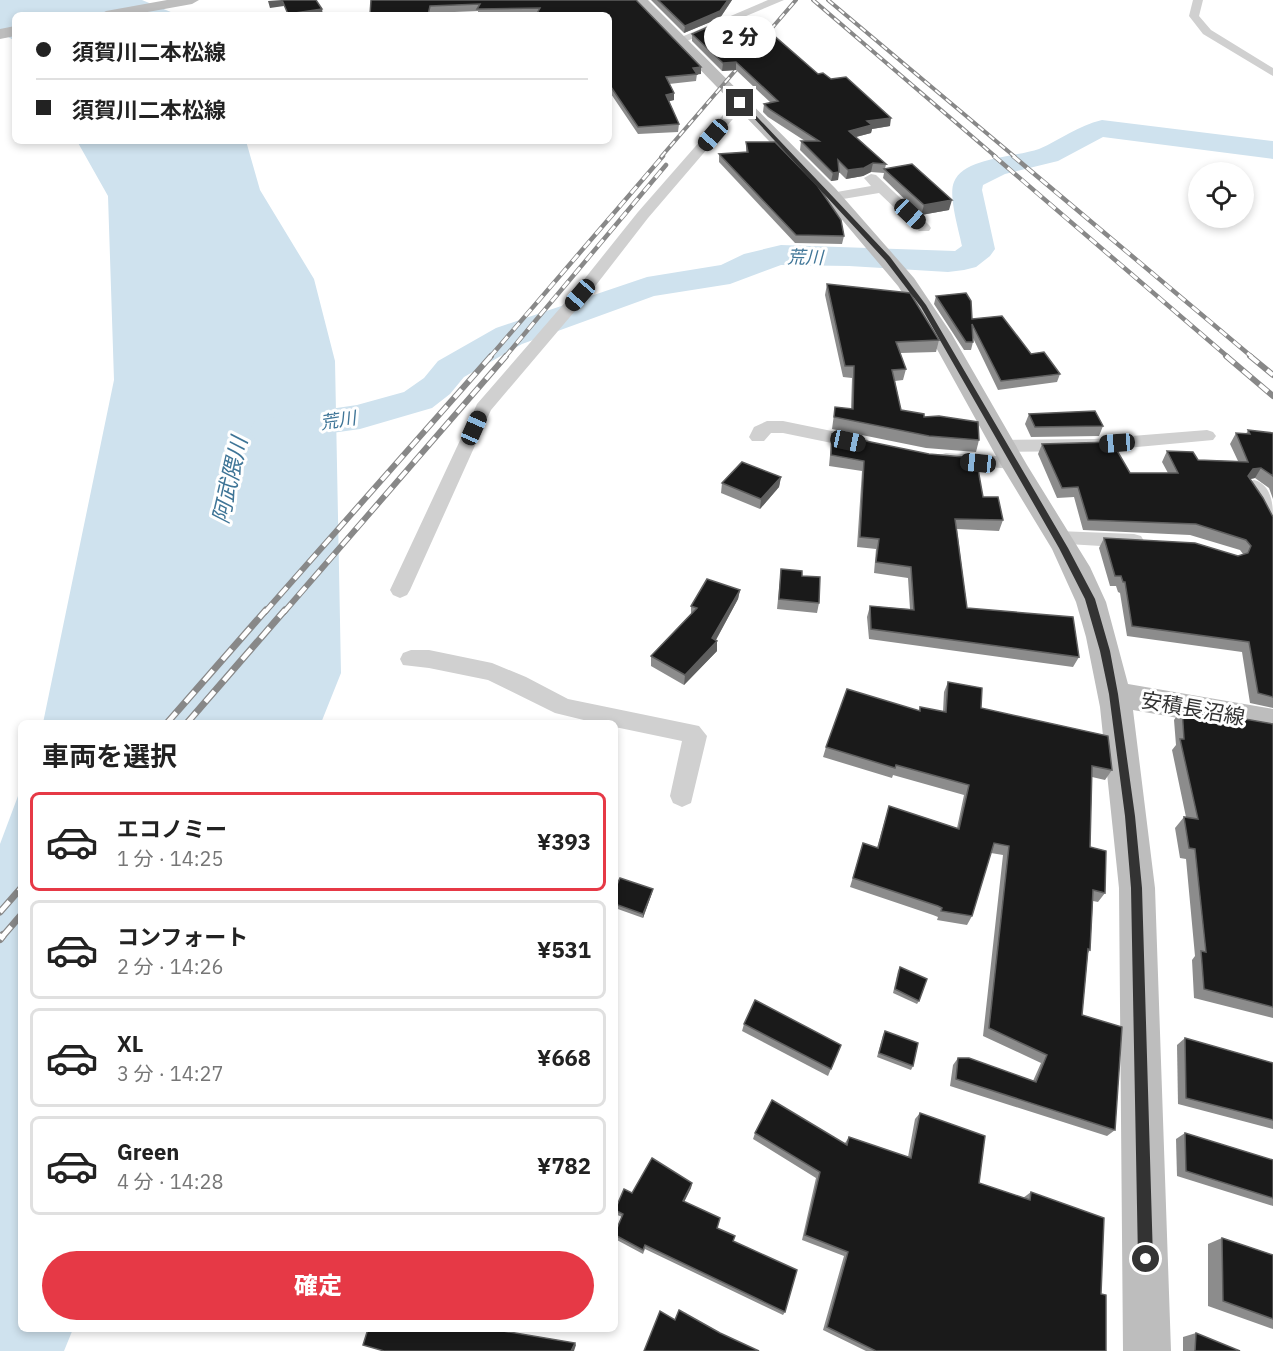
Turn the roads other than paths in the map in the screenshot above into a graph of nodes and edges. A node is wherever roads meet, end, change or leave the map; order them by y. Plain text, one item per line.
1 (192, 0) edge
2 (640, 0) edge
3 (778, 0) edge
4 (1198, 0) edge
5 (124, 12) edge
6 (678, 41) junction
7 (1273, 73) edge
8 (740, 103) junction
9 (831, 197) junction
10 (924, 228) dead end
11 (1207, 436) dead end
12 (758, 437) dead end
13 (878, 447) edge
14 (1008, 454) junction
15 (926, 457) edge
16 (1254, 486) edge
17 (1273, 509) edge
18 (1058, 537) junction
19 (1157, 542) edge
20 (400, 590) dead end
21 (411, 659) dead end
22 (1113, 694) junction
23 (1273, 722) edge
24 (682, 796) dead end
25 (1148, 1351) edge

1 - 5 main road
2 - 6 main road
3 - 6 street
4 - 7 street
6 - 8 main road
8 - 9 main road
8 - 20 street
9 - 10 street
9 - 14 main road
11 - 14 street
12 - 13 street
14 - 15 street
14 - 18 main road
16 - 17 street
18 - 19 street
18 - 22 main road
21 - 24 street
22 - 23 main road, 安積長沼線
22 - 25 main road

